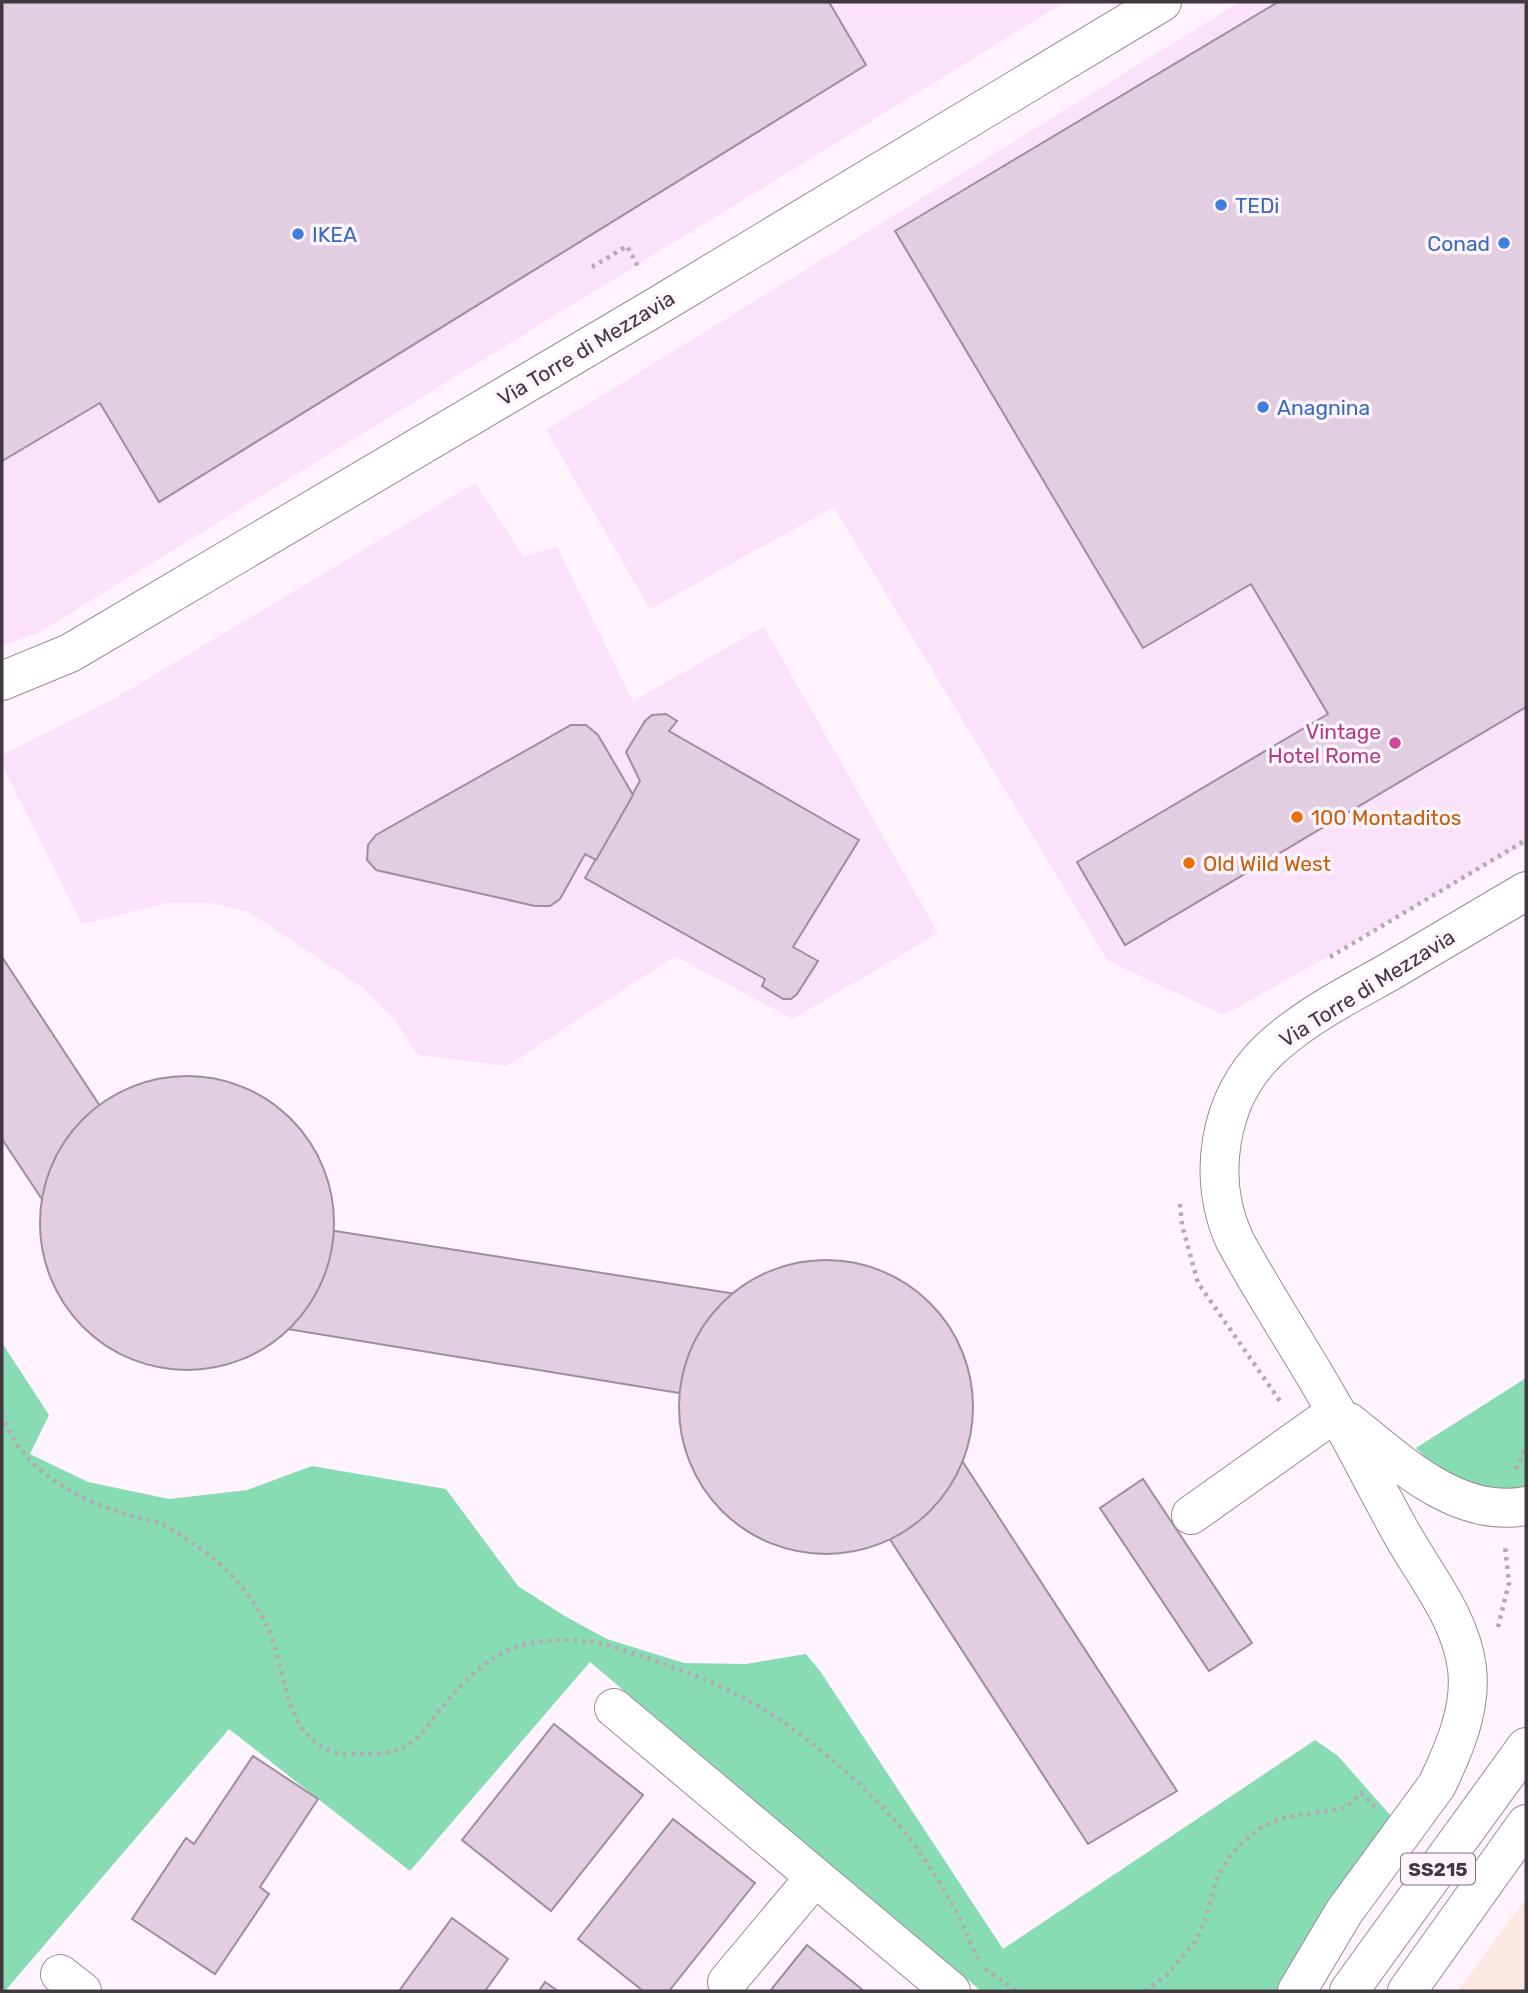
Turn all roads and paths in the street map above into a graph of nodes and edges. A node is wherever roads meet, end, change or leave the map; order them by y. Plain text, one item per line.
1 (1162, 2) edge
2 (627, 246) dead end
3 (592, 267) dead end
4 (2, 681) edge
5 (1526, 840) edge
6 (1526, 891) edge
7 (1320, 964) dead end
8 (1180, 1200) dead end
9 (1336, 1412) junction
10 (2, 1414) edge
11 (1303, 1434) junction
12 (1526, 1506) edge
13 (1191, 1515) dead end
14 (614, 1708) dead end
15 (1526, 1747) edge
16 (1361, 1793) dead end
17 (1526, 1824) edge
18 (815, 1877) junction
19 (727, 1982) dead end
20 (951, 1991) edge
21 (1017, 1991) edge
22 (1145, 1991) edge
23 (1297, 1991) edge
24 (1349, 1991) edge
25 (1407, 1991) edge

1 - 4 street, Via Torre di Mezzavia
2 - 3 path
5 - 7 path
6 - 9 street, Via Torre di Mezzavia
8 - 11 path
9 - 11 street
9 - 12 street, Via Torre di Mezzavia
9 - 23 street, Via Torre di Mezzavia
10 - 21 path
11 - 13 street
14 - 18 street
15 - 24 street, SS215
16 - 22 path
17 - 25 street, SS215
18 - 19 street
18 - 20 street

